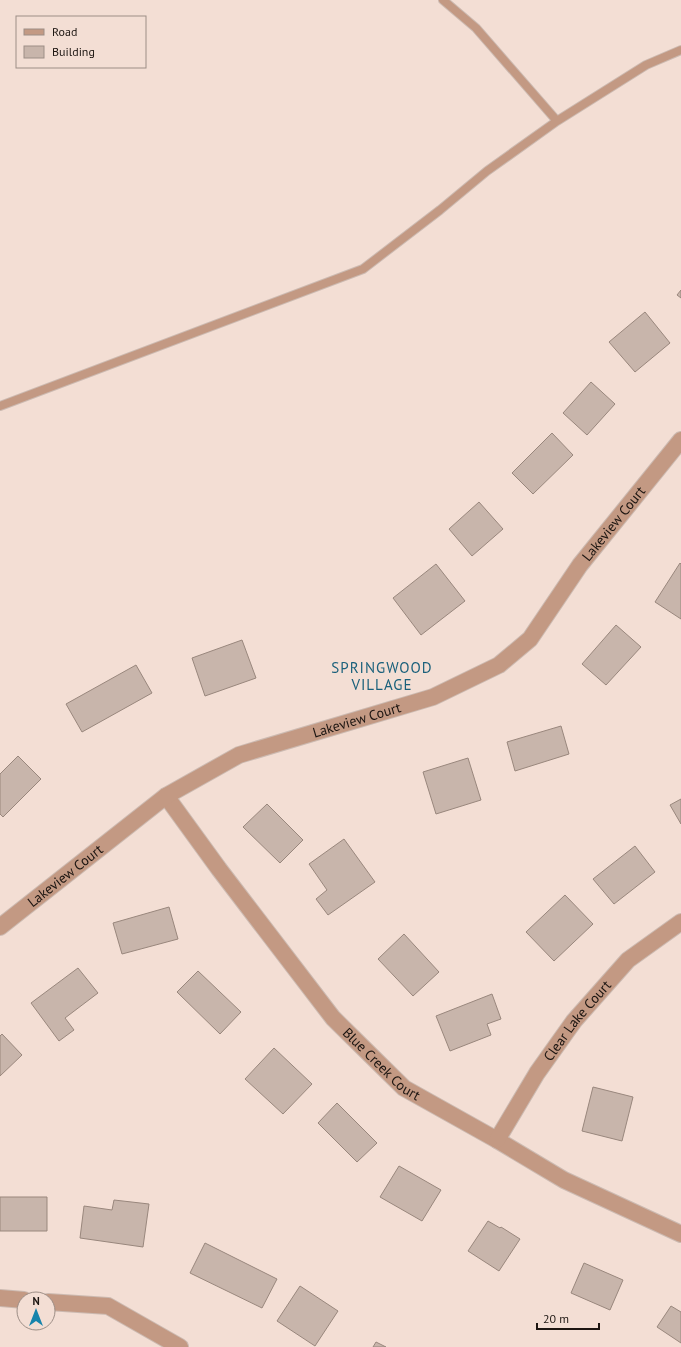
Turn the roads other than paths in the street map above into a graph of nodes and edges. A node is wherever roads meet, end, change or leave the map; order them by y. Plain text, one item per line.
1 (443, 0) edge
2 (681, 50) edge
3 (557, 121) junction
4 (0, 406) edge
5 (681, 440) edge
6 (166, 796) junction
7 (681, 922) edge
8 (0, 927) edge
9 (497, 1140) junction
10 (681, 1234) edge
11 (0, 1298) edge
12 (16, 1299) edge
13 (56, 1303) edge
14 (180, 1347) edge

1 - 3 lane
2 - 3 lane
3 - 4 lane
5 - 6 street, Lakeview Court
6 - 8 street, Lakeview Court
6 - 9 street, Blue Creek Court
7 - 9 street, Clear Lake Court
9 - 10 street, Blue Creek Court
11 - 12 street
13 - 14 street

